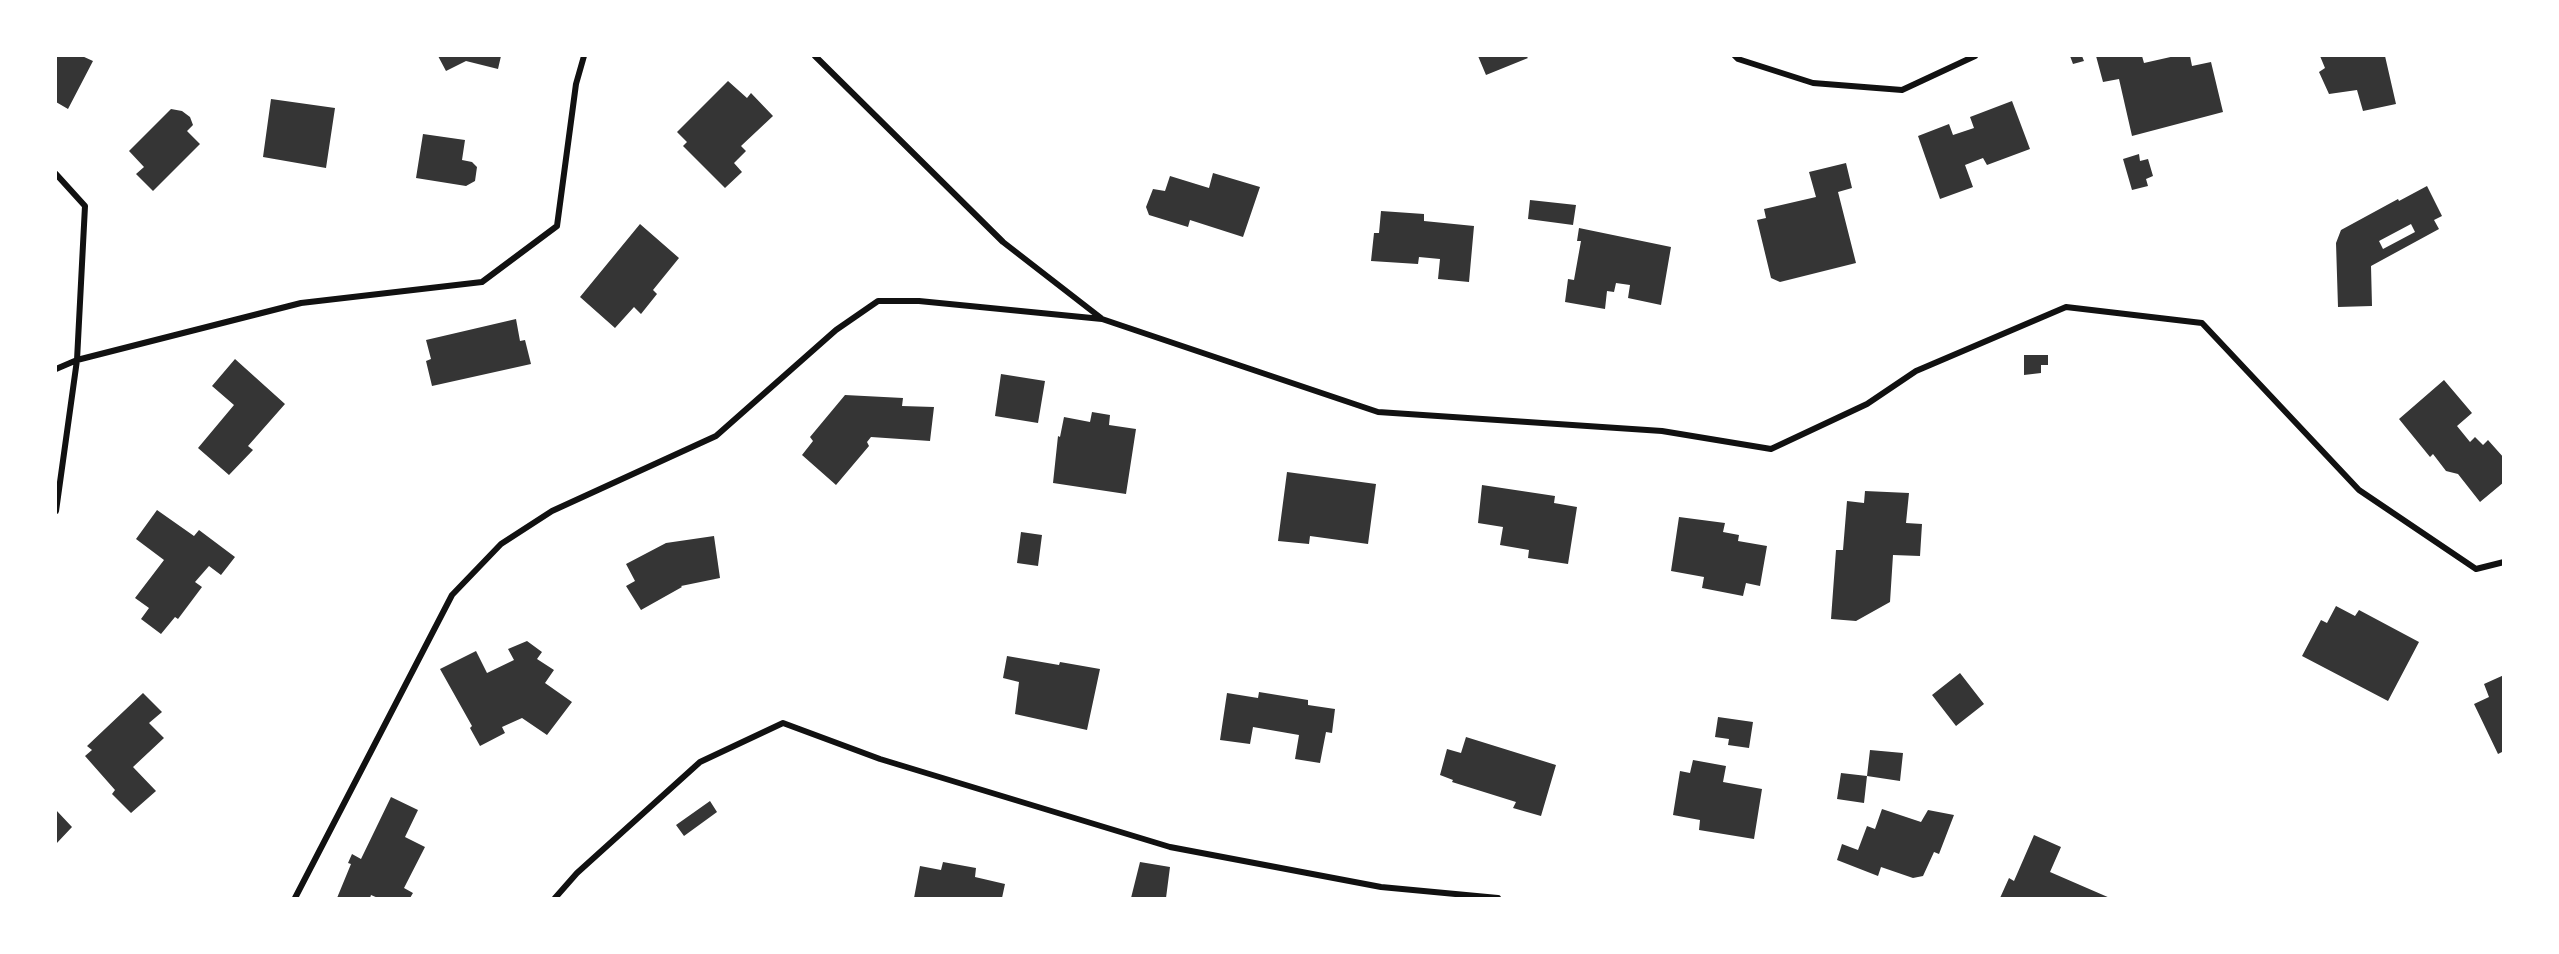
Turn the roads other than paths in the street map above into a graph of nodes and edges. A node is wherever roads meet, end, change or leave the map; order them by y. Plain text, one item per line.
1 (584, 56) edge
2 (815, 56) edge
3 (1735, 56) edge
4 (1975, 56) edge
5 (56, 174) edge
6 (1102, 319) junction
7 (77, 360) junction
8 (56, 369) edge
9 (56, 511) edge
10 (2504, 562) edge
11 (295, 898) edge
12 (555, 898) edge
13 (1498, 898) edge

1 - 7 street
2 - 6 street
3 - 4 street
5 - 7 street
6 - 10 street
6 - 11 street
7 - 8 street
7 - 9 street
12 - 13 street

